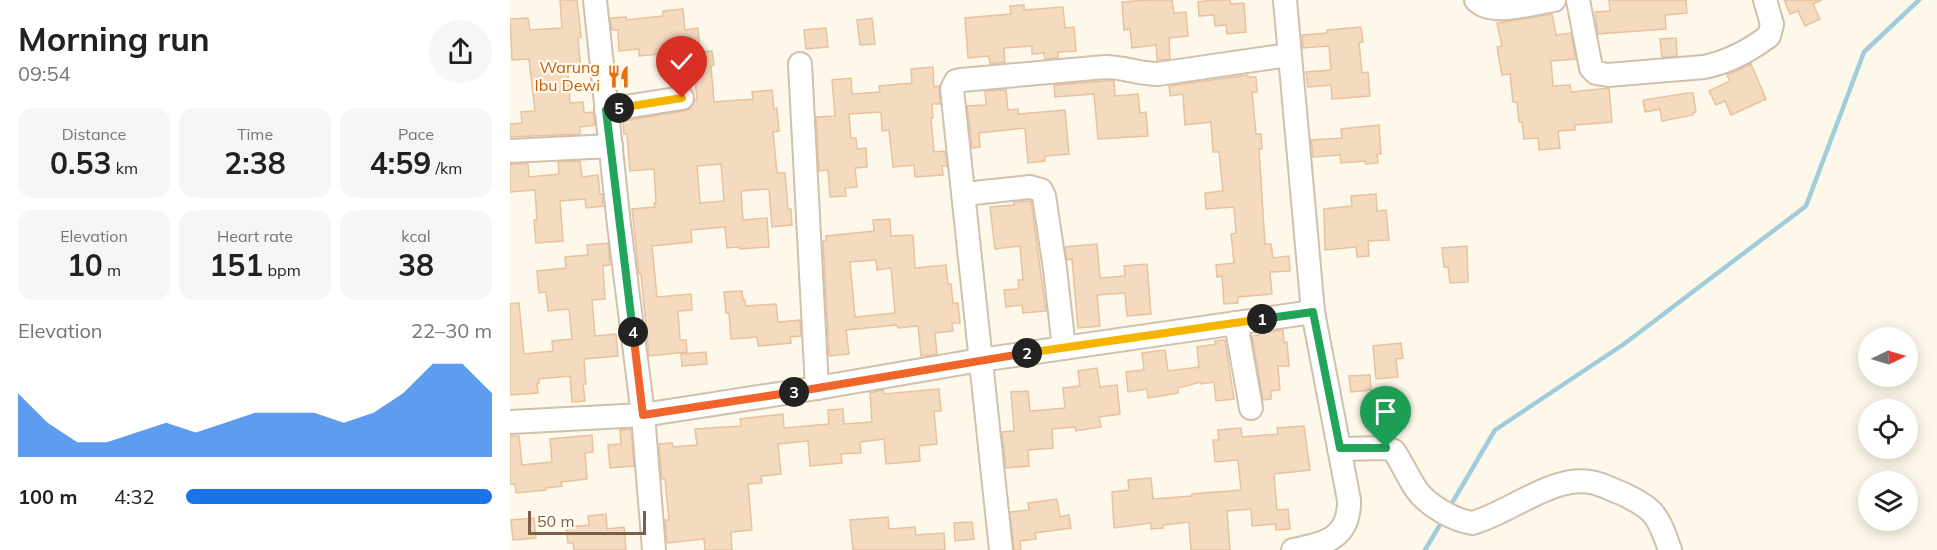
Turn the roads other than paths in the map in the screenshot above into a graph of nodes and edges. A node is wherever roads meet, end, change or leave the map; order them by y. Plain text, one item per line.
1 (595, 0) edge
2 (1285, 0) edge
3 (1476, 0) edge
4 (1554, 0) edge
5 (1578, 0) edge
6 (1765, 0) edge
7 (1290, 55) junction
8 (800, 64) dead end
9 (682, 98) dead end
10 (606, 110) junction
11 (611, 146) junction
12 (510, 151) edge
13 (965, 194) junction
14 (1313, 312) junction
15 (1236, 323) junction
16 (1065, 348) junction
17 (980, 360) junction
18 (817, 388) junction
19 (1251, 408) dead end
20 (643, 415) junction
21 (510, 422) edge
22 (1340, 448) junction
23 (654, 550) edge
24 (1001, 550) edge
25 (1293, 550) edge
26 (1670, 550) edge

1 - 10 street
2 - 7 street
3 - 4 street
5 - 6 street
7 - 13 street
7 - 14 street
8 - 18 street
9 - 10 street
10 - 11 street
11 - 12 street
11 - 20 street
13 - 16 street
13 - 17 street
14 - 15 street
14 - 22 street
15 - 16 street
15 - 19 street
16 - 17 street
17 - 18 street
17 - 24 street
18 - 20 street
20 - 21 street
20 - 23 street
22 - 25 street
22 - 26 street

